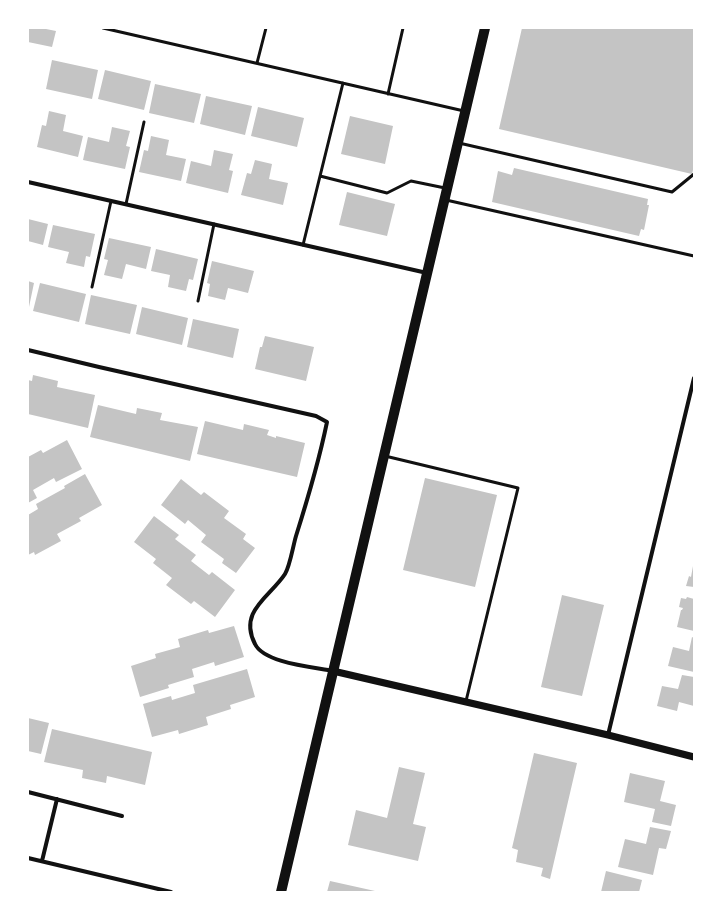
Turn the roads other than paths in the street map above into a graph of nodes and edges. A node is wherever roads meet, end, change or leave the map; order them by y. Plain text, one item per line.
1 (103, 28) edge
2 (266, 28) edge
3 (403, 28) edge
4 (485, 28) edge
5 (257, 63) junction
6 (343, 83) junction
7 (388, 94) junction
8 (465, 111) junction
9 (144, 122) dead end
10 (458, 142) junction
11 (694, 174) edge
12 (320, 176) junction
13 (28, 182) edge
14 (447, 188) junction
15 (444, 200) junction
16 (111, 201) junction
17 (126, 204) junction
18 (214, 224) junction
19 (303, 245) junction
20 (694, 256) edge
21 (427, 273) junction
22 (92, 287) dead end
23 (198, 300) dead end
24 (28, 350) edge
25 (694, 378) edge
26 (384, 456) junction
27 (333, 671) junction
28 (466, 702) junction
29 (608, 735) junction
30 (694, 757) edge
31 (28, 792) edge
32 (57, 799) junction
33 (122, 816) dead end
34 (28, 858) edge
35 (42, 861) junction
36 (171, 892) edge
37 (281, 892) edge

1 - 5 lane
2 - 5 lane
3 - 7 lane
4 - 8 main road
5 - 6 lane
6 - 7 lane
6 - 12 lane
7 - 8 lane
8 - 10 main road
9 - 17 lane
10 - 11 lane
10 - 14 main road
12 - 14 lane
12 - 19 lane
13 - 16 street
14 - 15 main road
15 - 20 lane
15 - 21 main road
16 - 17 street
16 - 22 lane
17 - 18 street
18 - 19 street
18 - 23 lane
19 - 21 street
21 - 26 main road
24 - 27 street
25 - 29 street
26 - 27 main road
26 - 28 lane
27 - 28 street
27 - 37 main road
28 - 29 street
29 - 30 street
31 - 32 street
32 - 33 street
32 - 35 street
34 - 35 street
35 - 36 street

